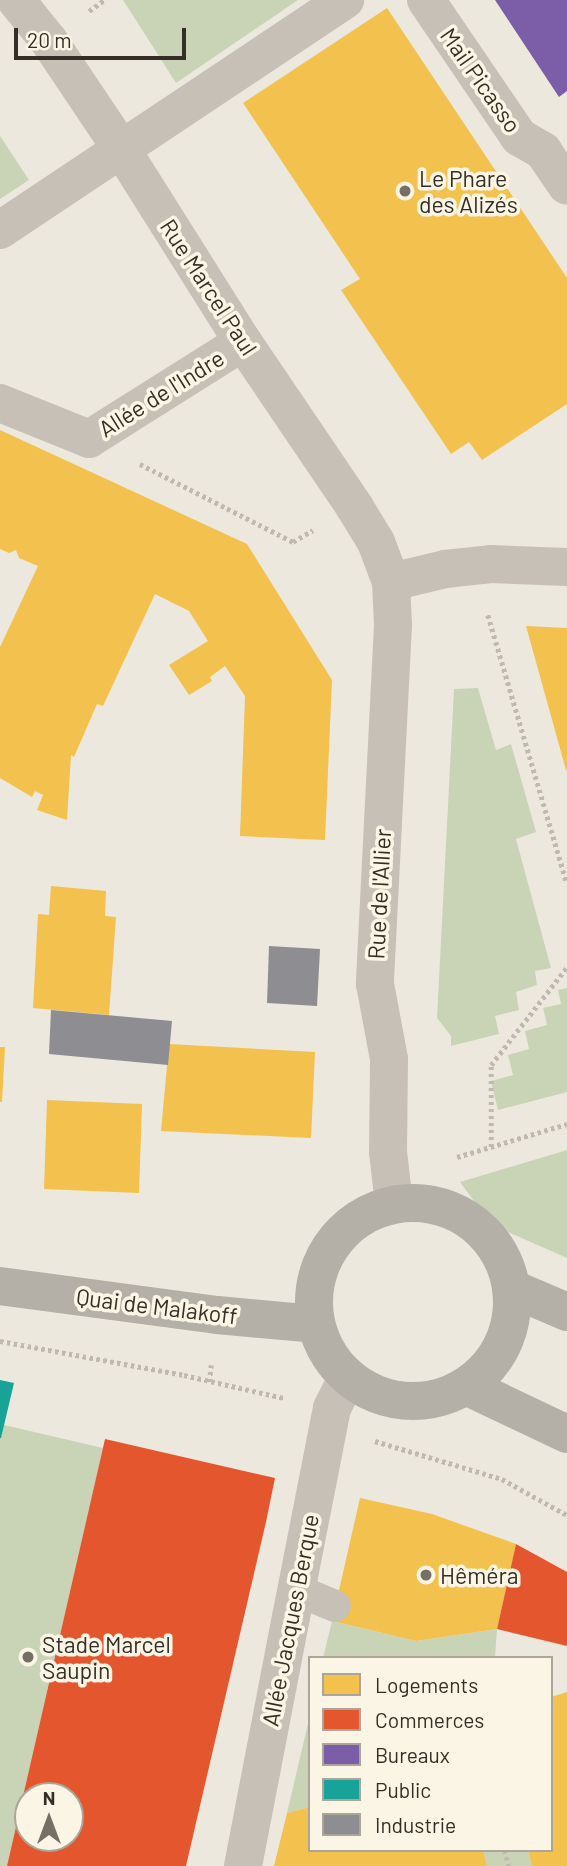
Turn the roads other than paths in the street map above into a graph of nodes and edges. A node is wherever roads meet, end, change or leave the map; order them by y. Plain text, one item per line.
1 (16, 0) edge
2 (345, 0) edge
3 (426, 0) edge
4 (122, 150) junction
5 (567, 186) edge
6 (0, 230) edge
7 (243, 342) junction
8 (0, 402) edge
9 (567, 567) edge
10 (391, 582) junction
11 (394, 1205) junction
12 (0, 1286) edge
13 (512, 1288) junction
14 (567, 1312) edge
15 (315, 1324) junction
16 (466, 1386) junction
17 (340, 1393) junction
18 (567, 1434) edge
19 (294, 1604) junction
20 (335, 1606) dead end
21 (243, 1866) edge

1 - 4 street, Rue Marcel Paul
2 - 4 street
3 - 5 street, Mail Picasso
4 - 6 street
4 - 7 street, Rue Marcel Paul
7 - 8 street, Allée de l'Indre
7 - 10 street, Rue Marcel Paul
9 - 10 street
10 - 11 street, Rue de l'Allier
11 - 13 main road
11 - 15 main road
12 - 15 main road, Quai de Malakoff
13 - 14 main road
13 - 16 main road
15 - 17 main road
16 - 17 main road
16 - 18 main road
17 - 19 street, Allée Jacques Berque
19 - 20 lane
19 - 21 street, Allée Jacques Berque

